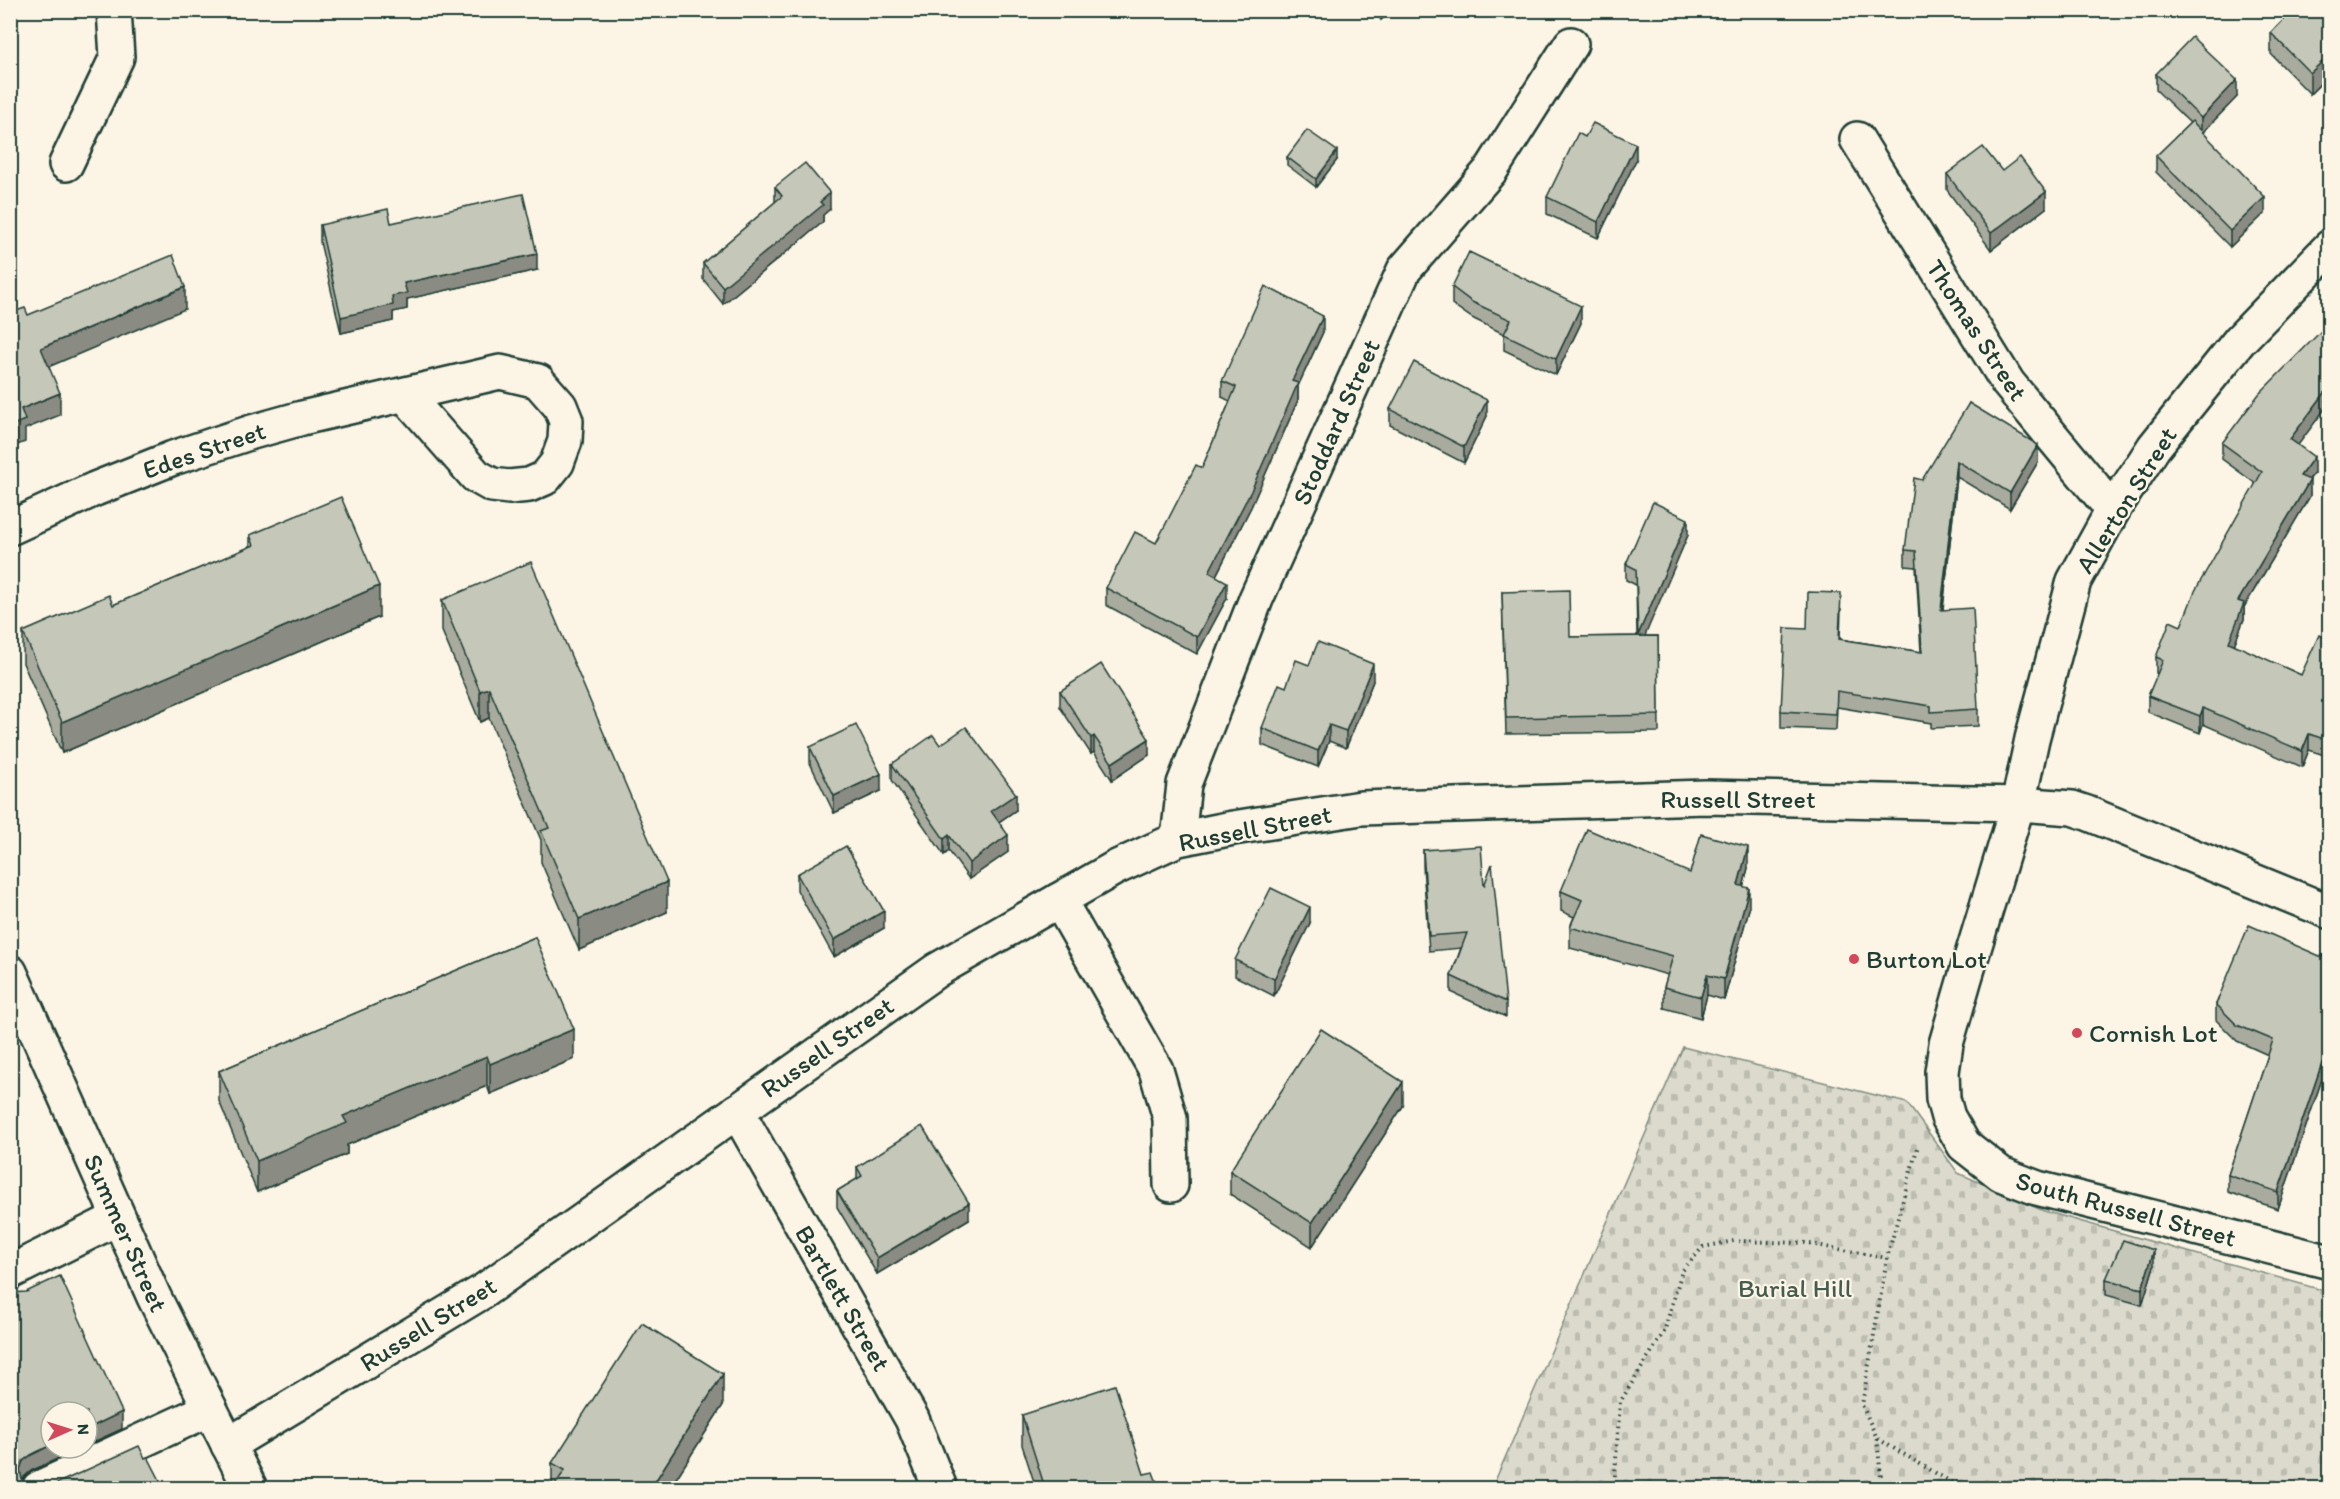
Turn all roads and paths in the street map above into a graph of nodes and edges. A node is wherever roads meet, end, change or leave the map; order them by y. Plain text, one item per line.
1 (114, 10) edge
2 (1571, 44) dead end
3 (1857, 139) dead end
4 (66, 164) dead end
5 (2330, 247) edge
6 (405, 395) junction
7 (2113, 510) junction
8 (10, 528) edge
9 (2018, 804) junction
10 (1178, 839) junction
11 (1059, 900) junction
12 (2330, 912) edge
13 (10, 972) edge
14 (737, 1111) junction
15 (1918, 1143) dead end
16 (1171, 1185) dead end
17 (118, 1218) junction
18 (1887, 1258) junction
19 (2330, 1262) edge
20 (10, 1272) edge
21 (210, 1409) junction
22 (1877, 1438) junction
23 (228, 1445) junction
24 (39, 1488) edge
25 (250, 1488) edge
26 (940, 1488) edge
27 (1614, 1488) edge
28 (1882, 1488) edge
29 (1961, 1488) edge

1 - 4 street
2 - 10 street, Stoddard Street
3 - 7 street, Thomas Street
5 - 7 street, Allerton Street
6 - 6 street, Edes Street
6 - 8 street, Edes Street
7 - 9 street, Allerton Street
9 - 10 street, Russell Street
9 - 12 street, Russell Street
9 - 19 street, South Russell Street
10 - 11 street, Russell Street
11 - 14 street, Russell Street
11 - 16 street
13 - 17 street, Summer Street
14 - 23 street, Russell Street
14 - 26 street, Bartlett Street
15 - 18 path
17 - 20 street
17 - 21 street, Summer Street
18 - 22 path
18 - 27 path
21 - 23 street, Summer Street
21 - 24 street
22 - 28 path
22 - 29 path
23 - 25 street, Summer Street

